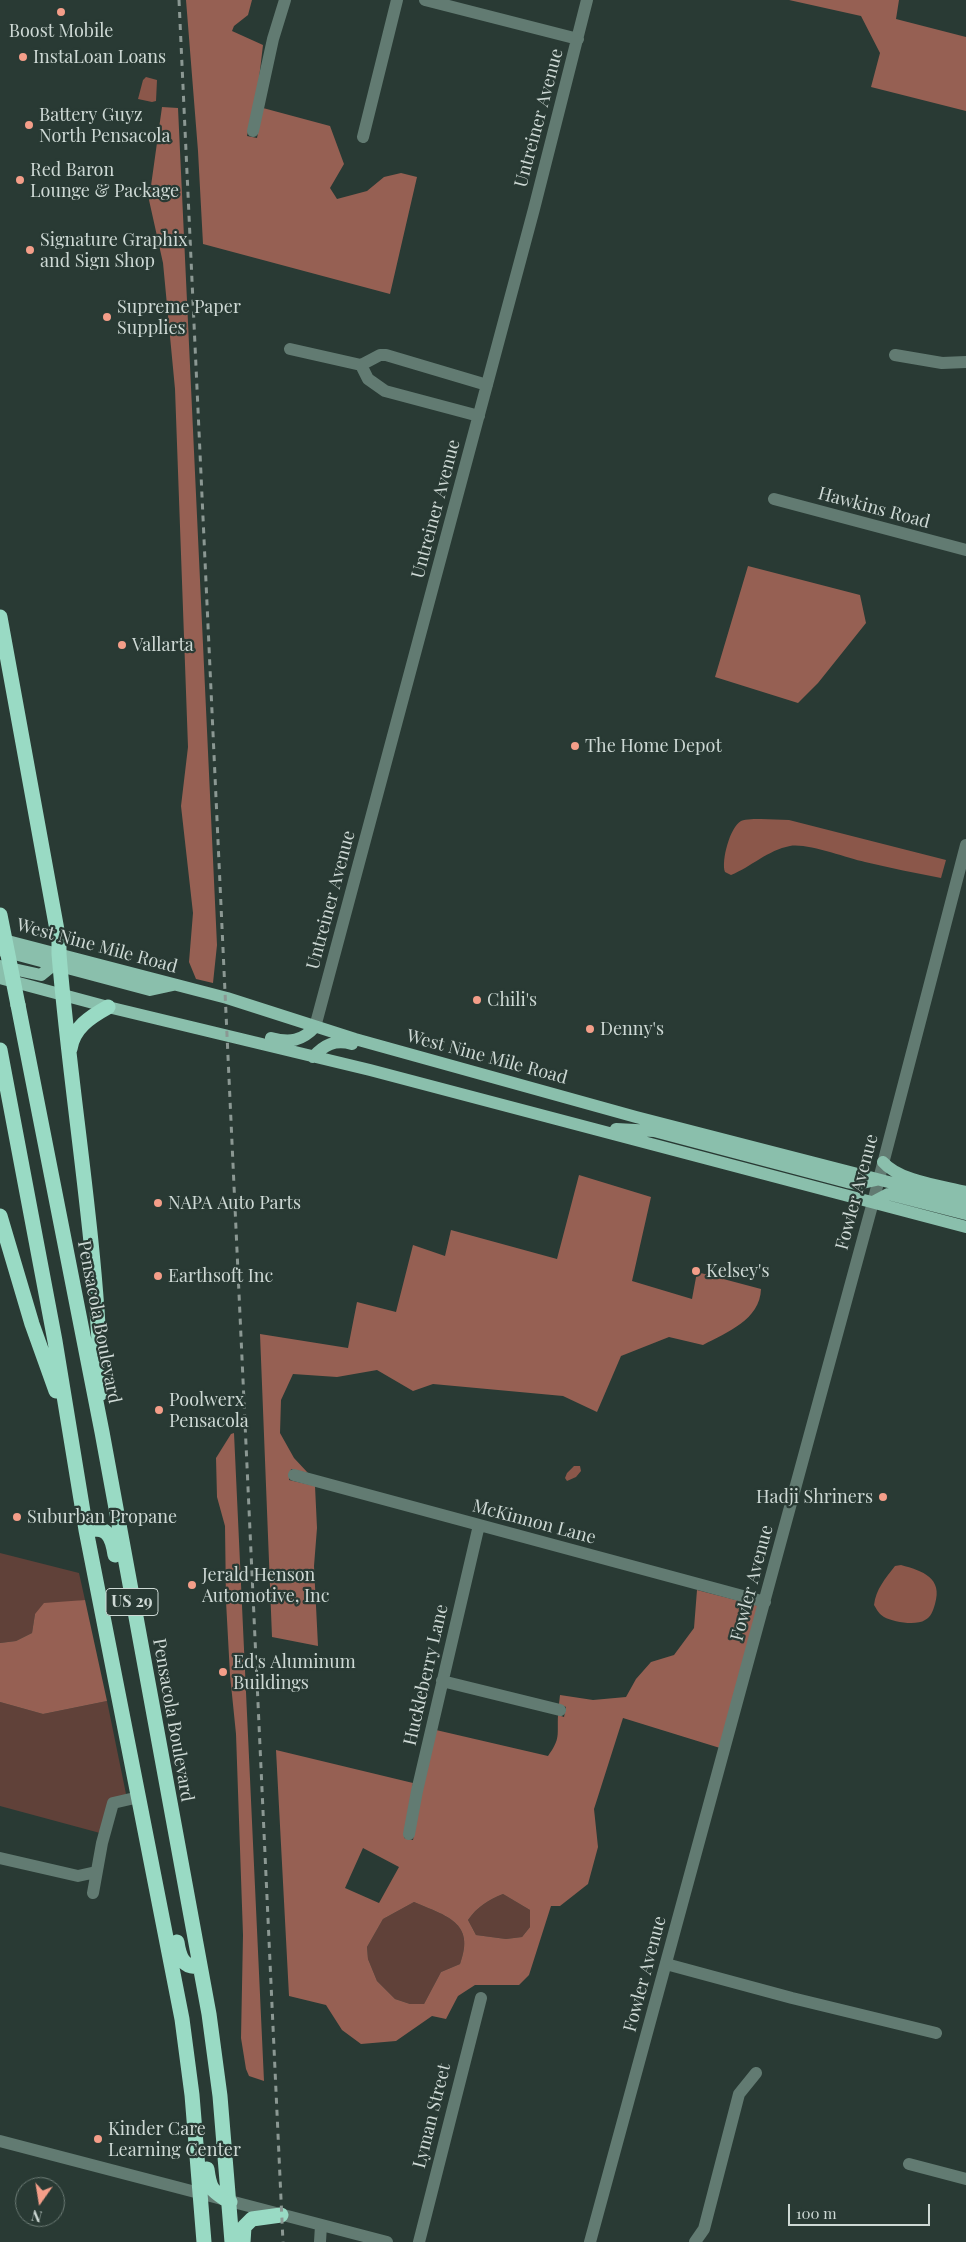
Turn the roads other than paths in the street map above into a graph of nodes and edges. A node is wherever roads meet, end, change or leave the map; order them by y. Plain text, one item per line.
1 (285, 0) edge
2 (397, 0) edge
3 (425, 0) edge
4 (587, 0) edge
5 (578, 39) junction
6 (253, 131) dead end
7 (363, 137) dead end
8 (290, 349) dead end
9 (895, 355) dead end
10 (966, 362) edge
11 (361, 365) junction
12 (487, 385) junction
13 (479, 416) junction
14 (774, 499) dead end
15 (966, 550) edge
16 (0, 617) edge
17 (966, 845) edge
18 (0, 914) edge
19 (0, 939) edge
20 (0, 950) edge
21 (57, 961) junction
22 (0, 966) edge
23 (0, 978) edge
24 (62, 995) junction
25 (108, 1007) junction
26 (316, 1027) junction
27 (237, 1038) junction
28 (0, 1050) edge
29 (313, 1057) junction
30 (68, 1058) junction
31 (435, 1061) junction
32 (586, 1127) junction
33 (883, 1162) junction
34 (879, 1179) junction
35 (966, 1192) edge
36 (874, 1202) junction
37 (966, 1202) edge
38 (966, 1214) edge
39 (0, 1216) edge
40 (966, 1226) edge
41 (67, 1423) junction
42 (102, 1432) junction
43 (294, 1476) dead end
44 (479, 1525) junction
45 (86, 1530) junction
46 (765, 1602) junction
47 (138, 1634) junction
48 (442, 1681) junction
49 (560, 1710) dead end
50 (139, 1797) junction
51 (410, 1834) dead end
52 (150, 1853) junction
53 (0, 1858) edge
54 (96, 1872) junction
55 (93, 1893) dead end
56 (666, 1964) junction
57 (200, 1966) junction
58 (481, 1998) dead end
59 (182, 2019) junction
60 (936, 2032) dead end
61 (756, 2073) dead end
62 (0, 2141) edge
63 (909, 2164) dead end
64 (966, 2179) edge
65 (201, 2194) junction
66 (230, 2202) junction
67 (281, 2215) junction
68 (322, 2225) junction
69 (204, 2242) edge
70 (225, 2242) edge
71 (232, 2242) edge
72 (244, 2242) edge
73 (320, 2242) edge
74 (387, 2242) edge
75 (418, 2242) edge
76 (590, 2242) edge
77 (695, 2242) edge

1 - 6 street
2 - 7 street
3 - 5 street
4 - 5 street, Untreiner Avenue
5 - 12 street, Untreiner Avenue
8 - 11 street
9 - 10 street
11 - 12 street
11 - 13 street
12 - 13 street, Untreiner Avenue
13 - 26 street, Untreiner Avenue
14 - 15 street, Hawkins Road
16 - 21 highway
17 - 33 street, Fowler Avenue
18 - 42 highway, Pensacola Boulevard / US 29, bridge
19 - 21 main road, West Nine Mile Road
20 - 21 main road
21 - 22 main road
21 - 24 highway
21 - 26 main road, West Nine Mile Road
23 - 24 main road
24 - 25 main road
24 - 30 highway
25 - 27 main road
25 - 30 highway
26 - 27 main road
26 - 31 main road, West Nine Mile Road
27 - 29 main road
28 - 41 highway, US 29
29 - 31 main road
29 - 32 main road
30 - 42 highway
31 - 34 main road, West Nine Mile Road
32 - 34 main road
32 - 36 main road
33 - 34 street, Fowler Avenue
33 - 35 main road
34 - 36 street, Fowler Avenue
34 - 37 main road, West Nine Mile Road
36 - 38 main road
36 - 40 main road
36 - 46 street, Fowler Avenue
39 - 41 highway
41 - 45 highway, US 29
42 - 47 highway, Pensacola Boulevard / US 29
43 - 44 street, McKinnon Lane
44 - 46 street, McKinnon Lane
44 - 48 street, Huckleberry Lane
45 - 47 highway
45 - 50 highway, US 29
46 - 56 street, Fowler Avenue
47 - 57 highway, Pensacola Boulevard / US 29
48 - 49 street
48 - 51 street, Huckleberry Lane
50 - 52 highway, US 29
50 - 54 street
52 - 57 highway
52 - 59 highway, US 29
53 - 54 street
54 - 55 street
56 - 60 street
56 - 76 street, Fowler Avenue
57 - 66 highway, Pensacola Boulevard / US 29
58 - 75 street, Lyman Street
59 - 65 highway, US 29
59 - 66 highway
61 - 77 street
62 - 65 street
63 - 64 street
65 - 66 street
65 - 69 highway, US 29
65 - 70 highway
66 - 67 street
66 - 71 highway, Pensacola Boulevard / US 29
67 - 68 street
67 - 72 highway
68 - 73 street
68 - 74 street

